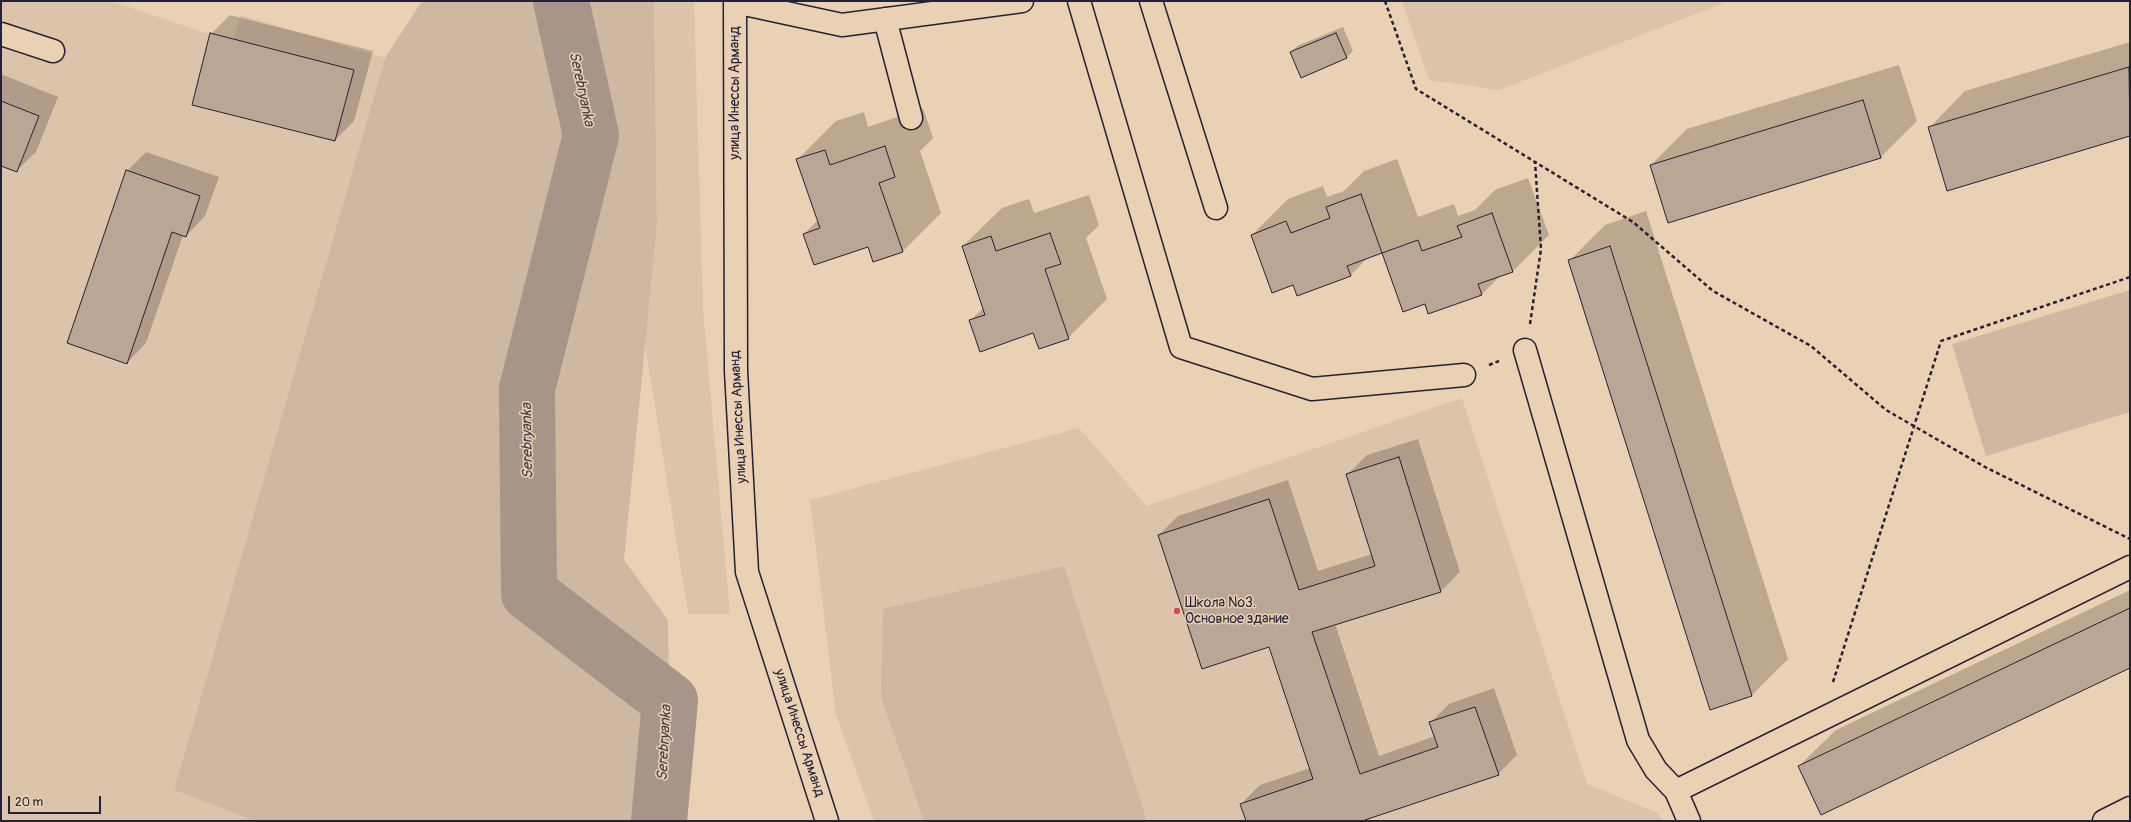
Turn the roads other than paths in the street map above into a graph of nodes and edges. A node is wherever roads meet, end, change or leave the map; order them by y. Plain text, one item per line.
1 (735, 1) edge
2 (1022, 1) edge
3 (1079, 1) edge
4 (1151, 1) edge
5 (885, 19) junction
6 (1, 34) edge
7 (53, 51) dead end
8 (910, 118) dead end
9 (1216, 208) dead end
10 (1525, 350) road end
11 (1464, 375) road end
12 (2130, 567) edge
13 (1676, 791) junction
14 (2130, 808) edge
15 (827, 821) edge
16 (1689, 821) edge
17 (2104, 821) edge

1 - 5 street
1 - 15 street, улица Инессы Арманд
2 - 5 street
3 - 11 street
4 - 9 street
5 - 8 street
6 - 7 street
10 - 13 street
12 - 13 street
13 - 16 street
14 - 17 street

